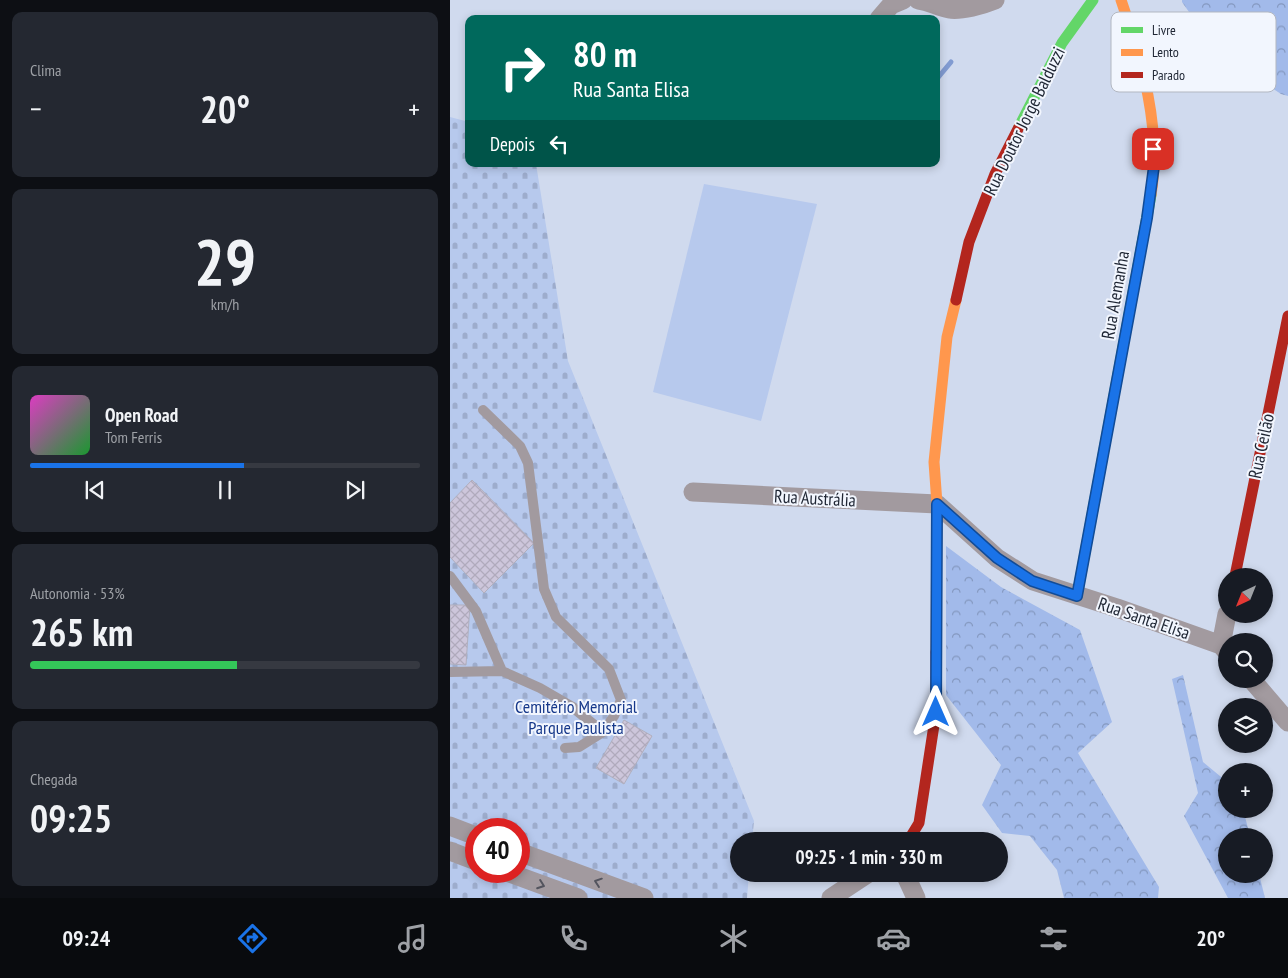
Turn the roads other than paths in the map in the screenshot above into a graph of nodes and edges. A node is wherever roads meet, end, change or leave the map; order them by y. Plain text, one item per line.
1 (903, 0) edge
2 (918, 0) edge
3 (995, 0) edge
4 (1094, 0) edge
5 (1121, 0) edge
6 (1125, 12) edge
7 (882, 15) edge
8 (1146, 92) edge
9 (1288, 316) edge
10 (483, 410) dead end
11 (693, 492) dead end
12 (937, 504) junction
13 (1237, 568) edge
14 (450, 576) edge
15 (1077, 596) junction
16 (1218, 646) edge
17 (502, 671) junction
18 (450, 672) edge
19 (1259, 688) edge
20 (1288, 722) edge
21 (603, 732) junction
22 (565, 748) dead end
23 (450, 826) edge
24 (465, 832) edge
25 (913, 832) edge
26 (450, 851) edge
27 (530, 856) edge
28 (465, 857) edge
29 (530, 880) edge
30 (855, 882) edge
31 (909, 882) edge
32 (578, 898) edge
33 (644, 898) edge
34 (831, 898) edge
35 (916, 898) edge

1 - 7 street
2 - 3 street
4 - 12 street, Rua Doutor Jorge Balduzzi
5 - 6 street, Rua Alemanha
8 - 15 street, Rua Alemanha
9 - 13 street, Rua Ceilão
10 - 21 lane
11 - 12 street, Rua Austrália
12 - 15 street, Rua Santa Elisa
12 - 25 street, Rua Doutor Jorge Balduzzi
14 - 17 lane
15 - 16 street, Rua Santa Elisa
17 - 18 lane
17 - 21 lane
19 - 20 street
21 - 22 lane
23 - 24 street
26 - 28 street
33 -> 27 street
29 -> 32 street
30 - 34 street
31 - 35 street

